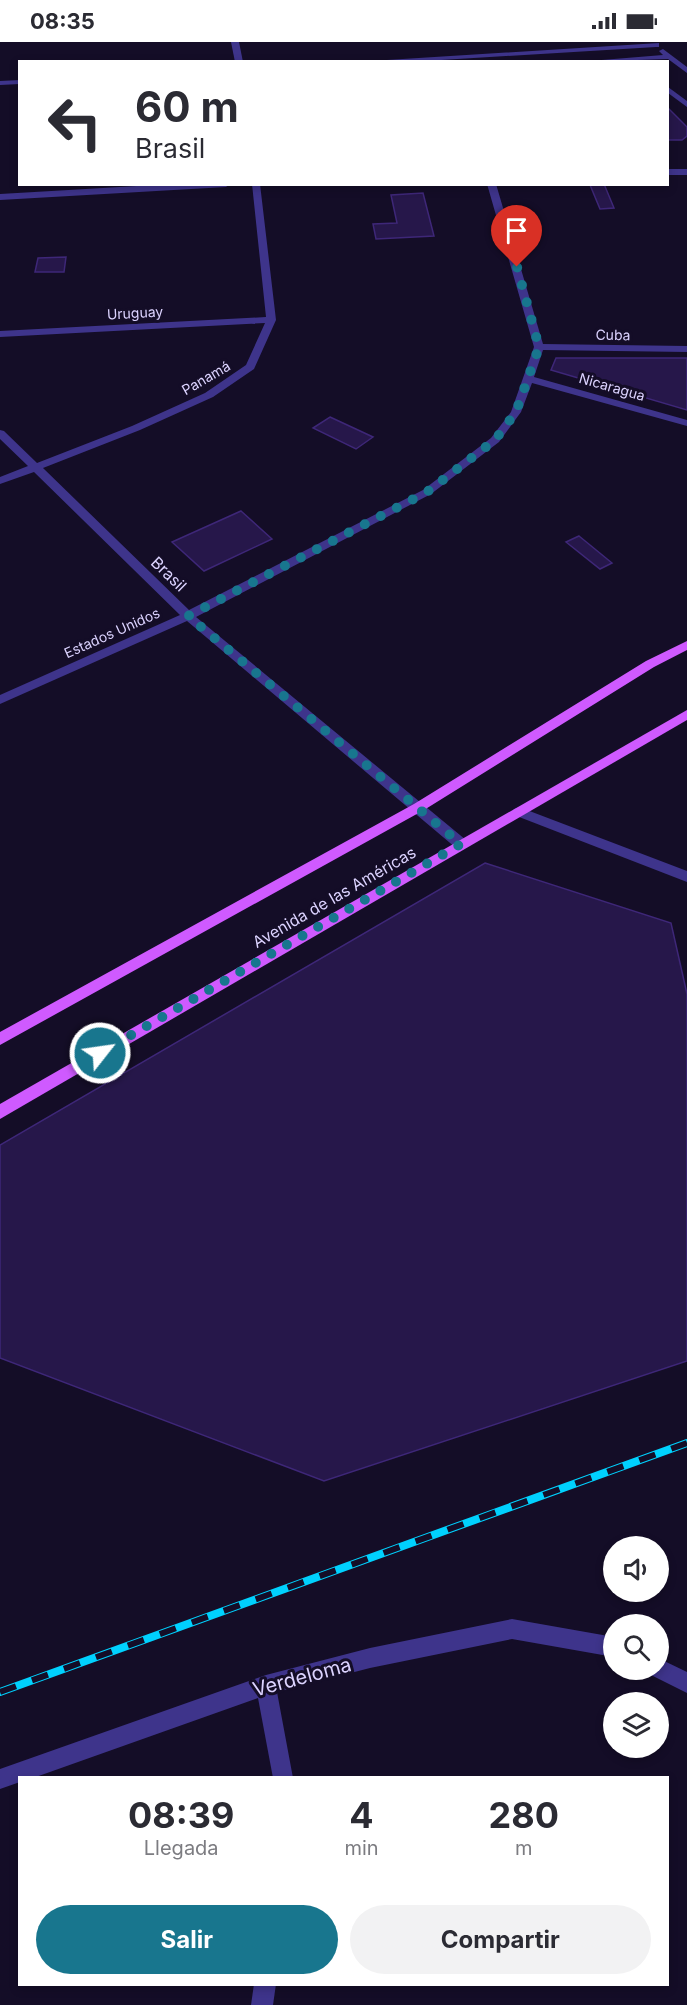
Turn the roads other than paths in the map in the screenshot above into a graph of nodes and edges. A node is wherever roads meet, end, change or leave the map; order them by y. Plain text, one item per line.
1 (235, 42) edge
2 (616, 42) edge
3 (653, 44) edge
4 (624, 48) junction
5 (670, 57) junction
6 (239, 60) edge
7 (397, 60) edge
8 (635, 60) edge
9 (687, 71) edge
10 (18, 82) edge
11 (0, 83) edge
12 (669, 90) edge
13 (687, 105) edge
14 (687, 171) edge
15 (669, 172) edge
16 (191, 186) edge
17 (256, 186) edge
18 (492, 186) edge
19 (0, 197) edge
20 (271, 320) junction
21 (0, 334) edge
22 (539, 347) junction
23 (687, 349) edge
24 (530, 379) junction
25 (687, 423) edge
26 (0, 433) edge
27 (34, 466) junction
28 (0, 481) edge
29 (188, 616) junction
30 (687, 645) edge
31 (0, 700) edge
32 (687, 714) edge
33 (419, 807) junction
34 (519, 812) junction
35 (461, 844) junction
36 (687, 877) edge
37 (0, 1039) edge
38 (0, 1112) edge
39 (603, 1645) edge
40 (669, 1674) edge
41 (687, 1683) edge
42 (266, 1685) junction
43 (283, 1776) edge
44 (0, 1779) edge
45 (265, 1986) edge
46 (262, 2005) edge

1 - 6 street
2 - 4 street
3 - 4 street
3 - 5 street
4 - 7 street
4 - 8 street
5 - 8 street
5 - 9 street
10 - 11 street
12 - 13 street
14 - 15 street
16 - 19 street
17 - 20 street
18 - 22 street
20 - 21 street, Uruguay
20 - 27 street, Panamá
22 - 23 street, Cuba
22 - 24 street, Estados Unidos
24 - 25 street, Nicaragua
24 - 29 street, Estados Unidos
26 - 27 street, Brasil
27 - 28 street, Panamá
27 - 29 street, Brasil
29 - 31 street, Estados Unidos
29 - 33 street, Brasil
30 - 33 main road
32 - 34 main road, Avenida de las Américas
33 - 35 street, Brasil
33 - 37 main road
34 - 35 main road, Avenida de las Américas
34 - 36 street
35 - 38 main road, Avenida de las Américas
39 - 42 street, Verdeloma
40 - 41 street
42 - 43 street
42 - 44 street, Verdeloma
45 - 46 street

